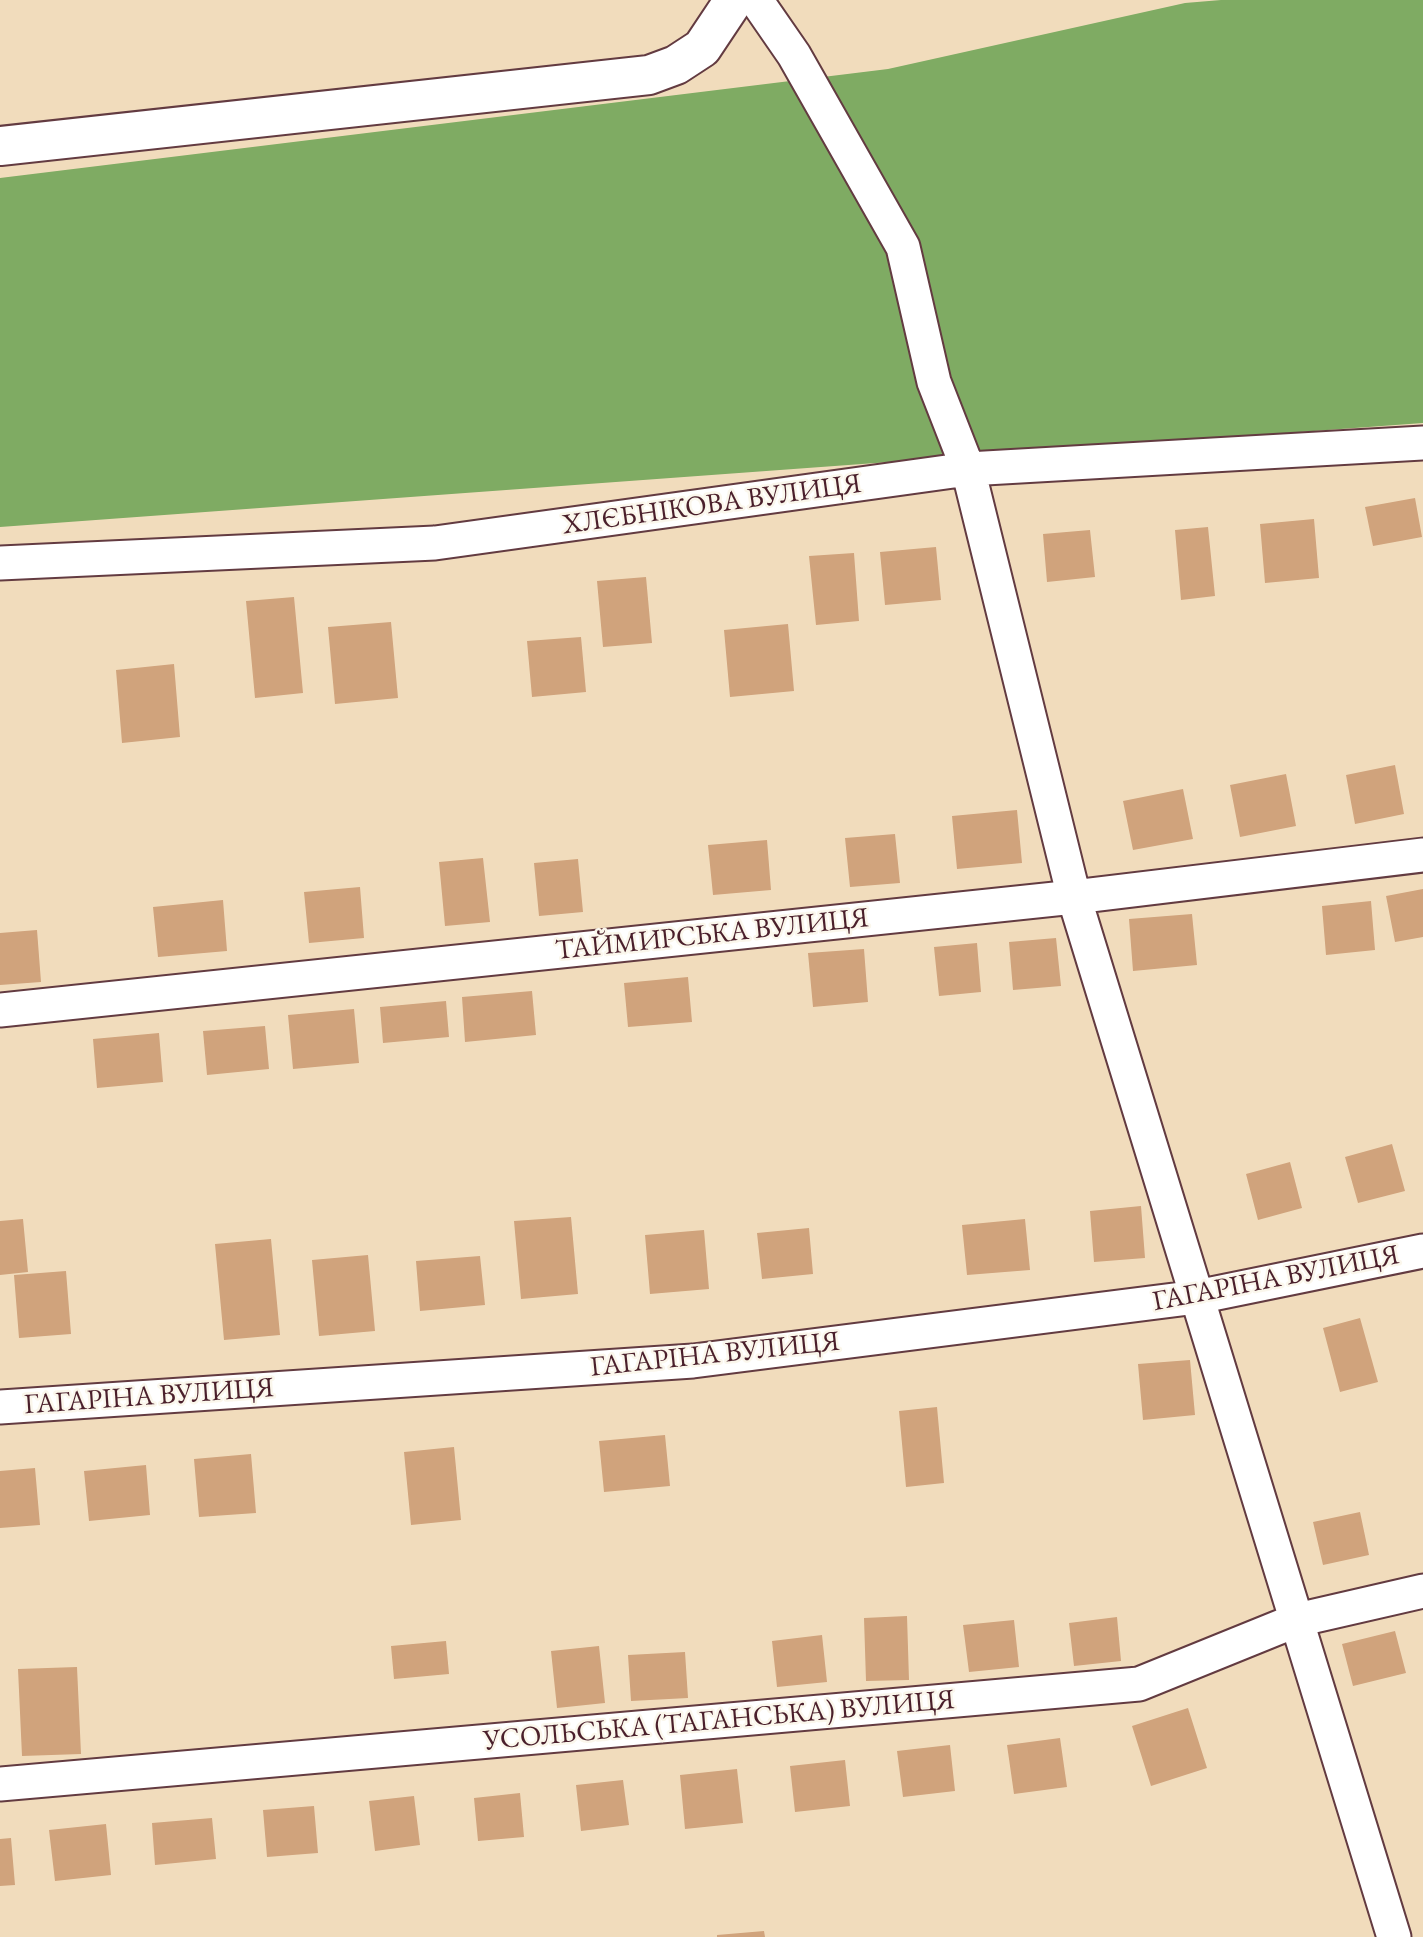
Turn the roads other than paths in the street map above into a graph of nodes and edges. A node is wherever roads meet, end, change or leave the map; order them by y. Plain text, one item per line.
1 (734, 0) edge
2 (756, 0) edge
3 (0, 146) edge
4 (1423, 443) edge
5 (968, 469) junction
6 (0, 564) edge
7 (1423, 855) edge
8 (1074, 897) junction
9 (0, 1010) edge
10 (1423, 1251) edge
11 (1197, 1297) junction
12 (0, 1407) edge
13 (1423, 1591) edge
14 (1297, 1620) junction
15 (0, 1784) edge
16 (1394, 1937) edge

1 - 3 street
2 - 5 street
4 - 5 street, ХЛЄБНІКОВА ВУЛИЦЯ
5 - 6 street, ХЛЄБНІКОВА ВУЛИЦЯ
5 - 8 street
7 - 8 street, ТАЙМИРСЬКА ВУЛИЦЯ
8 - 9 street, ТАЙМИРСЬКА ВУЛИЦЯ
8 - 11 street
10 - 11 street, ГАГАРІНА ВУЛИЦЯ
11 - 12 street, ГАГАРІНА ВУЛИЦЯ
11 - 14 street
13 - 14 street, УСОЛЬСЬКА (ТАГАНСЬКА) ВУЛИЦЯ
14 - 15 street, УСОЛЬСЬКА (ТАГАНСЬКА) ВУЛИЦЯ
14 - 16 street

